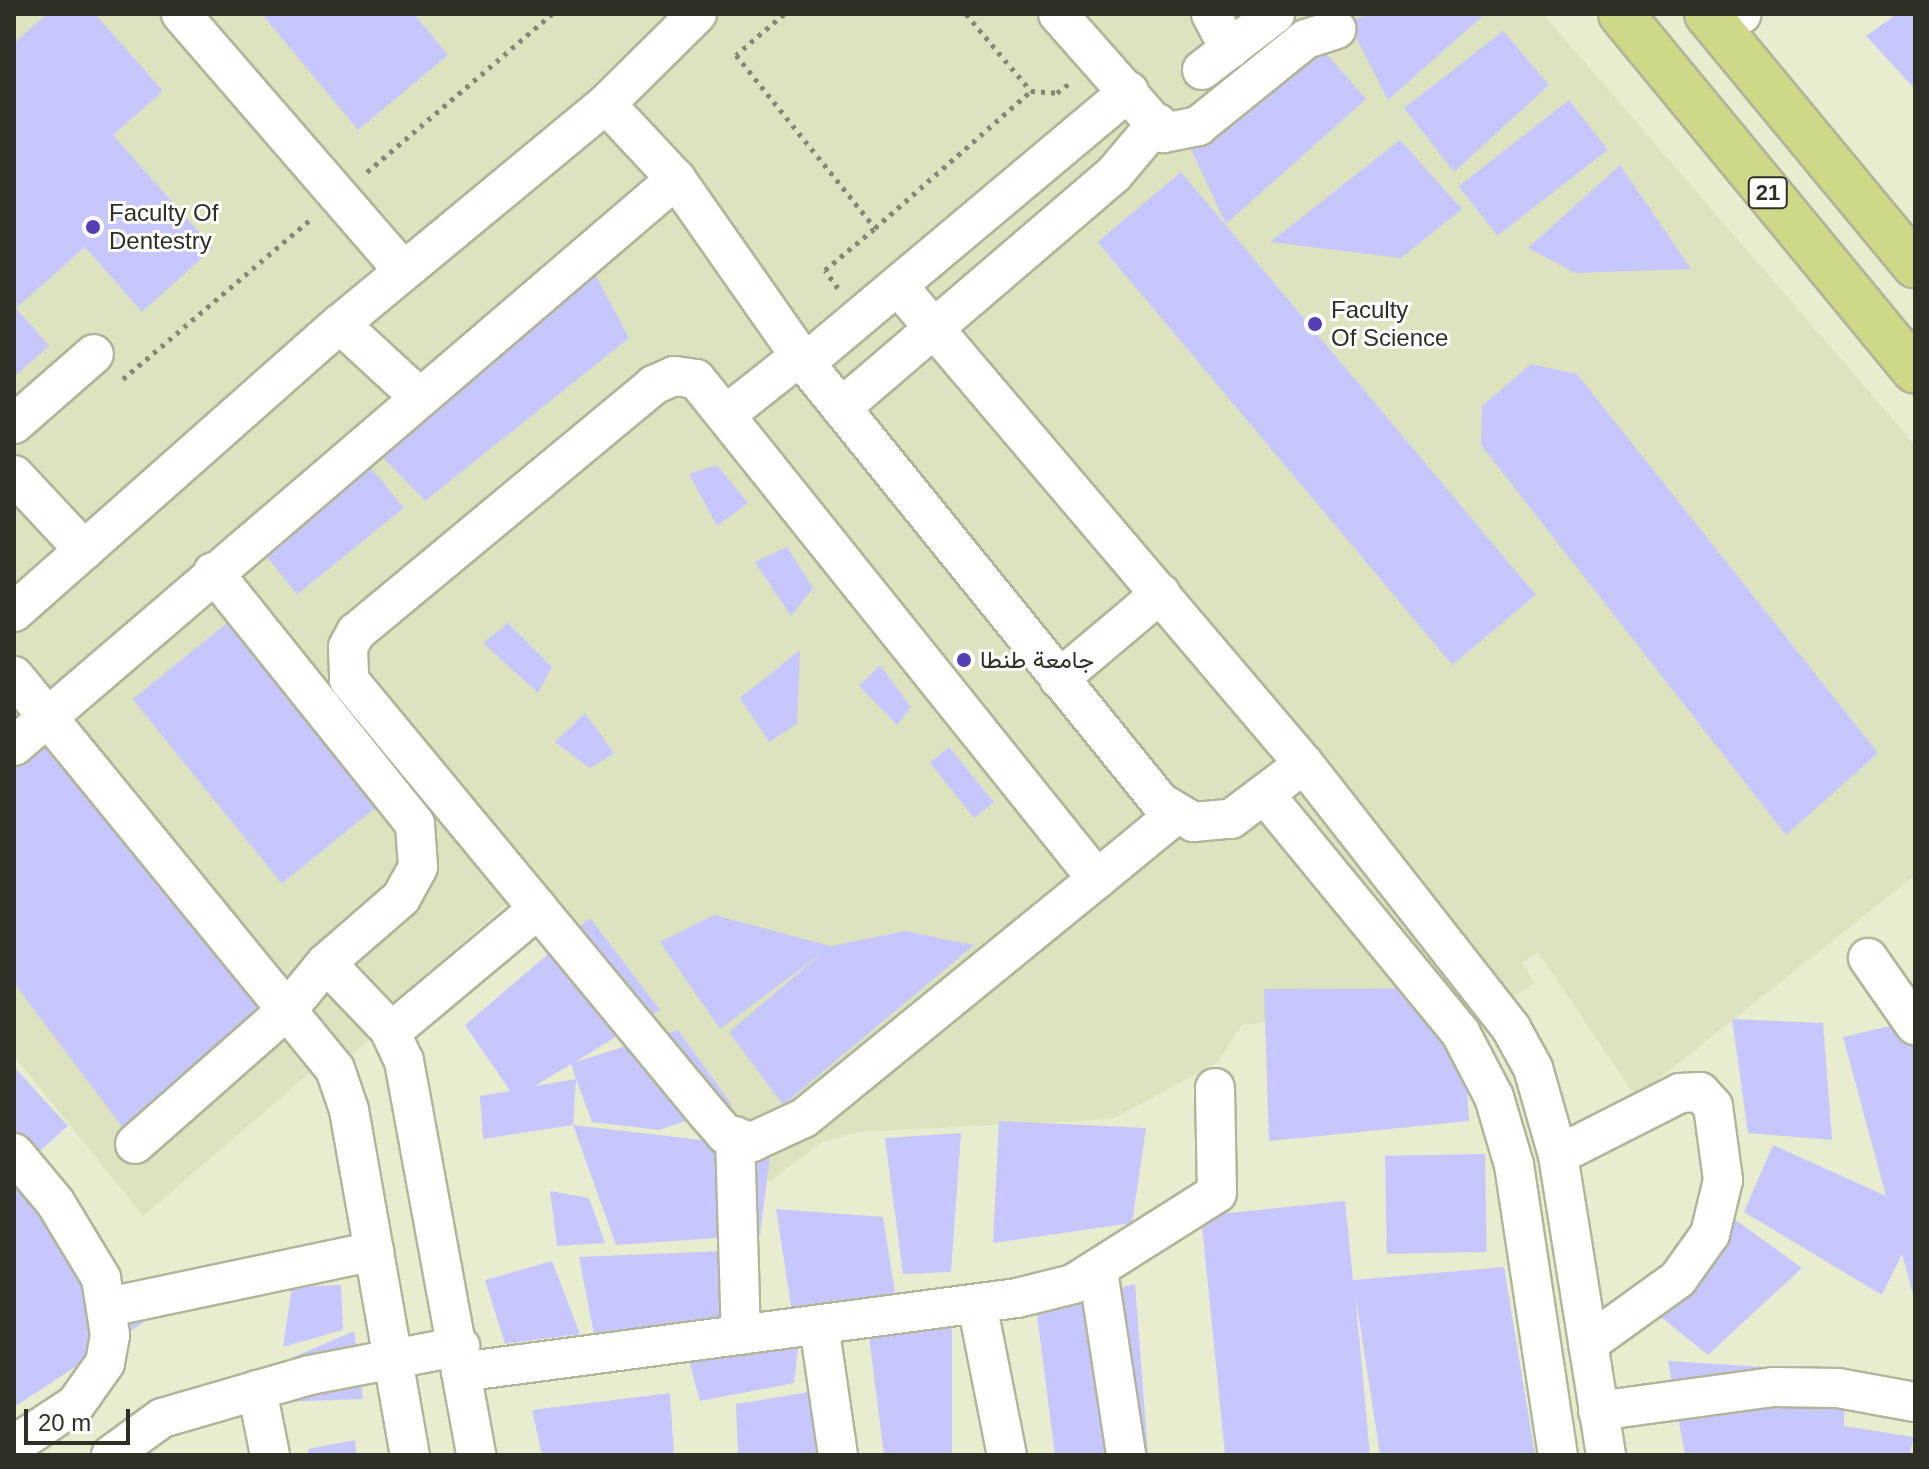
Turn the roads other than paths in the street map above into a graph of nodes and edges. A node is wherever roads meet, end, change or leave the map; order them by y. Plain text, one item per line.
1 (181, 14) edge
2 (697, 14) edge
3 (1058, 14) edge
4 (1211, 14) edge
5 (1275, 14) edge
6 (1621, 14) edge
7 (1721, 17) edge
8 (1336, 29) dead end
9 (1129, 91) junction
10 (606, 104) junction
11 (1157, 123) junction
12 (676, 179) junction
13 (1915, 265) edge
14 (404, 271) junction
15 (898, 286) junction
16 (340, 324) junction
17 (931, 324) junction
18 (94, 354) dead end
19 (802, 360) junction
20 (1915, 371) edge
21 (419, 397) junction
22 (841, 408) junction
23 (728, 413) junction
24 (14, 424) edge
25 (14, 475) edge
26 (84, 550) junction
27 (213, 572) junction
28 (1161, 593) junction
29 (14, 612) edge
30 (14, 676) edge
31 (1059, 679) junction
32 (48, 719) junction
33 (14, 746) edge
34 (1304, 764) junction
35 (1266, 796) junction
36 (1176, 814) junction
37 (1097, 879) junction
38 (538, 909) junction
39 (1455, 953) junction
40 (1868, 958) dead end
41 (326, 963) junction
42 (1418, 985) junction
43 (289, 1008) junction
44 (1915, 1025) edge
45 (391, 1032) junction
46 (1215, 1088) dead end
47 (735, 1136) junction
48 (135, 1144) dead end
49 (14, 1153) edge
50 (1558, 1155) junction
51 (374, 1251) junction
52 (1098, 1271) junction
53 (977, 1304) junction
54 (109, 1307) junction
55 (819, 1325) junction
56 (741, 1335) junction
57 (1588, 1344) junction
58 (393, 1359) junction
59 (460, 1359) junction
60 (257, 1390) junction
61 (1915, 1402) edge
62 (1598, 1411) junction
63 (14, 1445) edge
64 (111, 1455) edge
65 (270, 1455) edge
66 (410, 1455) edge
67 (476, 1455) edge
68 (838, 1455) edge
69 (1007, 1455) edge
70 (1126, 1455) edge
71 (1558, 1455) edge
72 (1606, 1455) edge

1 - 14 lane
2 - 10 lane
3 - 9 lane
4 - 5 lane
6 - 20 highway, 21
7 - 13 highway
8 - 11 lane
9 - 11 lane
9 - 15 lane
10 - 12 lane
10 - 14 lane
11 - 17 lane
12 - 19 lane
12 - 21 lane
14 - 16 lane
15 - 17 lane
15 - 19 lane
16 - 21 lane
16 - 26 lane
17 - 22 lane
17 - 28 lane
18 - 24 lane
19 - 22 lane
19 - 23 lane
21 - 27 lane
22 - 31 lane
23 - 37 lane
23 - 38 lane
25 - 26 lane
26 - 29 lane
27 - 32 lane
27 - 41 lane
28 - 31 lane
28 - 34 lane
30 - 32 lane
31 - 36 lane
32 - 33 lane
32 - 43 lane
34 - 35 lane
34 - 39 lane
35 - 36 lane
35 - 42 lane
36 - 37 lane
37 - 47 lane
38 - 45 lane
38 - 47 lane
39 - 42 lane
39 - 50 lane
40 - 44 lane
41 - 43 lane
41 - 45 lane
42 - 71 lane
43 - 48 lane
43 - 51 lane
45 - 59 lane
46 - 52 lane
47 - 56 lane
49 - 54 lane
50 - 57 lane
50 - 57 lane
51 - 54 lane
51 - 58 lane
52 - 53 lane
52 - 70 lane
53 - 55 lane
53 - 69 lane
54 - 63 lane
55 - 56 lane
55 - 68 lane
56 - 59 lane
57 - 62 lane
58 - 59 lane
58 - 60 lane
58 - 66 lane
59 - 67 lane
60 - 64 lane
60 - 65 lane
61 - 62 lane
62 - 72 lane

